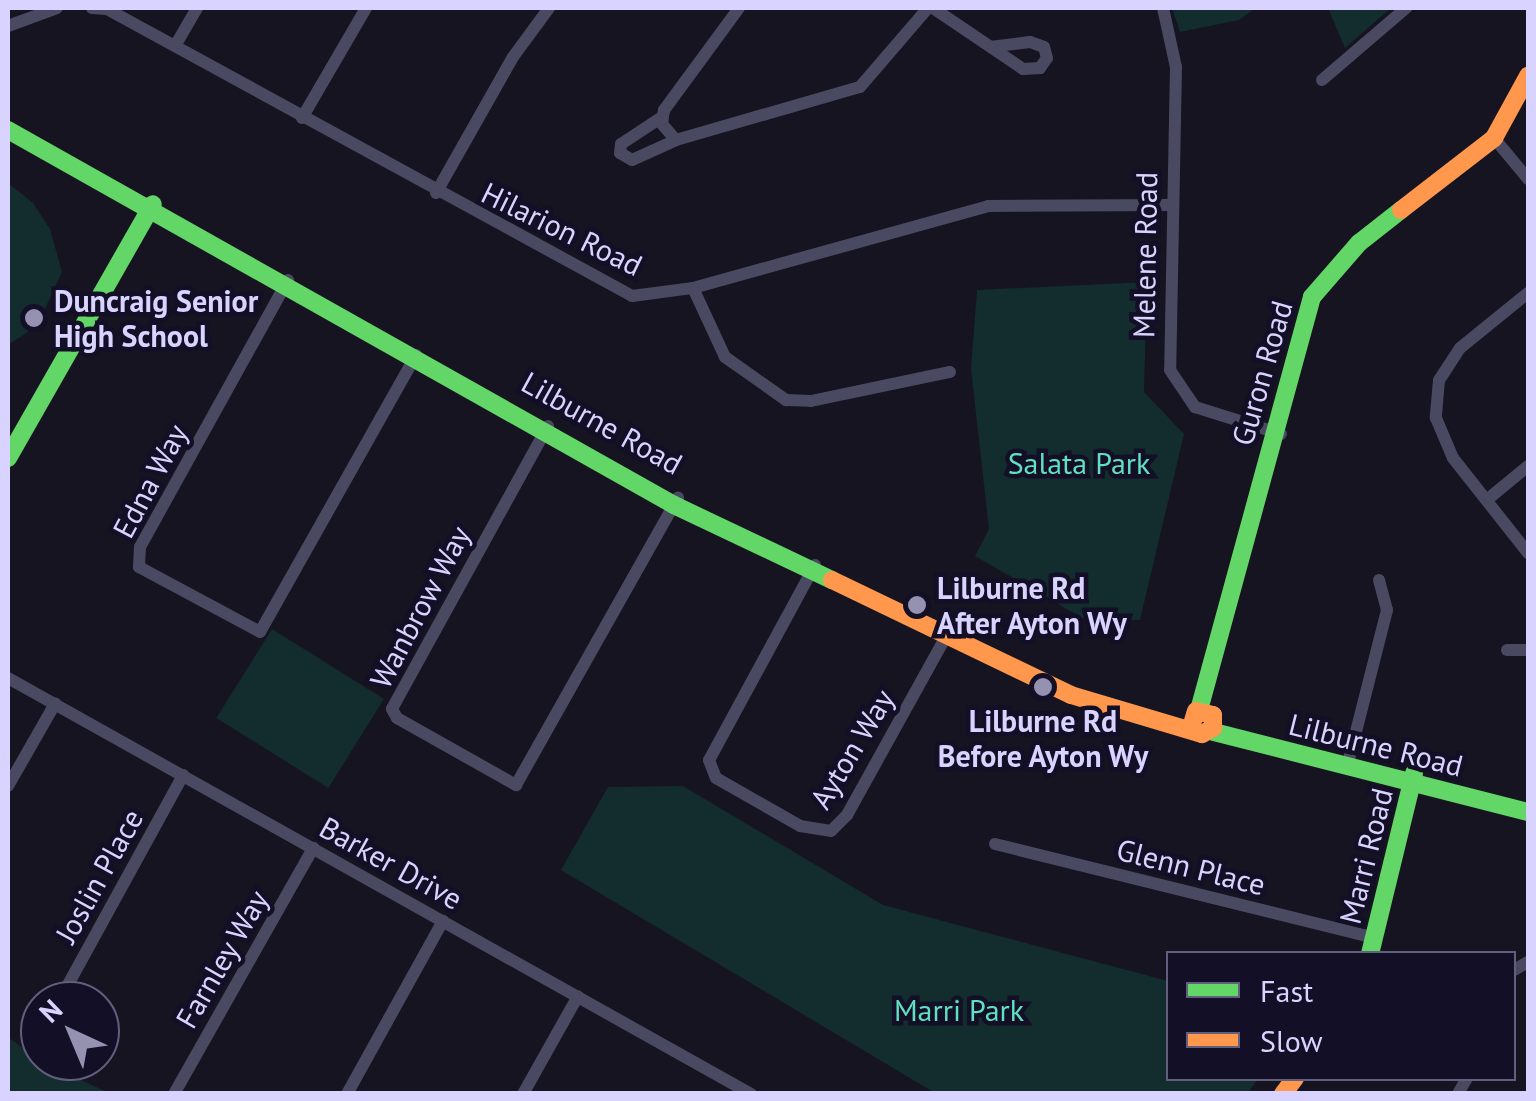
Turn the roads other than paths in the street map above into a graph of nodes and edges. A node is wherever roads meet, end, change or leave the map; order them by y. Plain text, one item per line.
1 (58, 8) edge
2 (92, 8) edge
3 (197, 8) edge
4 (366, 8) edge
5 (549, 8) edge
6 (739, 8) edge
7 (930, 8) edge
8 (1164, 8) edge
9 (1406, 8) edge
10 (8, 26) edge
11 (176, 46) junction
12 (992, 47) dead end
13 (1528, 76) edge
14 (1322, 80) dead end
15 (1528, 102) edge
16 (662, 117) junction
17 (302, 118) junction
18 (8, 120) edge
19 (8, 130) edge
20 (676, 140) junction
21 (1497, 141) junction
22 (1528, 179) edge
23 (436, 193) junction
24 (146, 205) junction
25 (1169, 205) junction
26 (286, 284) junction
27 (693, 288) junction
28 (1528, 294) edge
29 (415, 356) junction
30 (950, 372) dead end
31 (546, 430) junction
32 (1276, 433) junction
33 (8, 438) edge
34 (8, 458) edge
35 (1528, 466) edge
36 (1488, 499) junction
37 (676, 501) junction
38 (1528, 554) edge
39 (813, 568) junction
40 (1379, 580) dead end
41 (948, 633) junction
42 (1507, 650) dead end
43 (1528, 650) edge
44 (8, 678) edge
45 (55, 704) junction
46 (1204, 719) junction
47 (1348, 762) junction
48 (183, 775) junction
49 (1413, 778) junction
50 (8, 786) edge
51 (1528, 802) edge
52 (1528, 812) edge
53 (996, 844) dead end
54 (313, 848) junction
55 (442, 921) junction
56 (1372, 946) edge
57 (70, 981) edge
58 (578, 996) junction
59 (174, 1094) edge
60 (347, 1094) edge
61 (523, 1094) edge
62 (750, 1094) edge

1 - 10 street
2 - 11 street, Hilarion Road
3 - 11 street
4 - 17 street
5 - 23 street
6 - 16 street
7 - 12 street
7 - 20 street
8 - 25 street, Melene Road
9 - 14 street
11 - 17 street, Hilarion Road
13 - 21 street, Guron Road
15 - 21 street, Guron Road
16 - 20 street
16 - 20 street
17 - 23 street, Hilarion Road
18 - 24 street, Lilburne Road
19 - 24 street, Lilburne Road
21 - 22 street
21 - 32 street, Guron Road
23 - 27 street, Hilarion Road
24 - 26 street, Lilburne Road
24 - 33 street
24 - 34 street
25 - 27 street, Hilarion Road
25 - 32 street, Melene Road
26 - 29 street, Lilburne Road
26 - 29 street, Edna Way
27 - 30 street
28 - 36 street
29 - 31 street, Lilburne Road
31 - 37 street, Lilburne Road
31 - 37 street, Wanbrow Way
32 - 46 street, Guron Road
35 - 36 street
36 - 38 street
37 - 39 street, Lilburne Road
39 - 41 street, Lilburne Road
39 - 41 street, Ayton Way
40 - 47 street
41 - 46 street, Lilburne Road
42 - 43 street
44 - 45 street, Barker Drive
45 - 48 street, Barker Drive
45 - 50 street
46 - 47 street, Lilburne Road
47 - 49 street, Lilburne Road
48 - 54 street, Barker Drive
48 - 57 street, Joslin Place
49 - 51 street, Lilburne Road
49 - 52 street, Lilburne Road
49 - 56 street, Marri Road
53 - 56 street, Glenn Place
54 - 55 street, Barker Drive
54 - 59 street, Farnley Way
55 - 58 street, Barker Drive
55 - 60 street
58 - 61 street
58 - 62 street, Barker Drive

